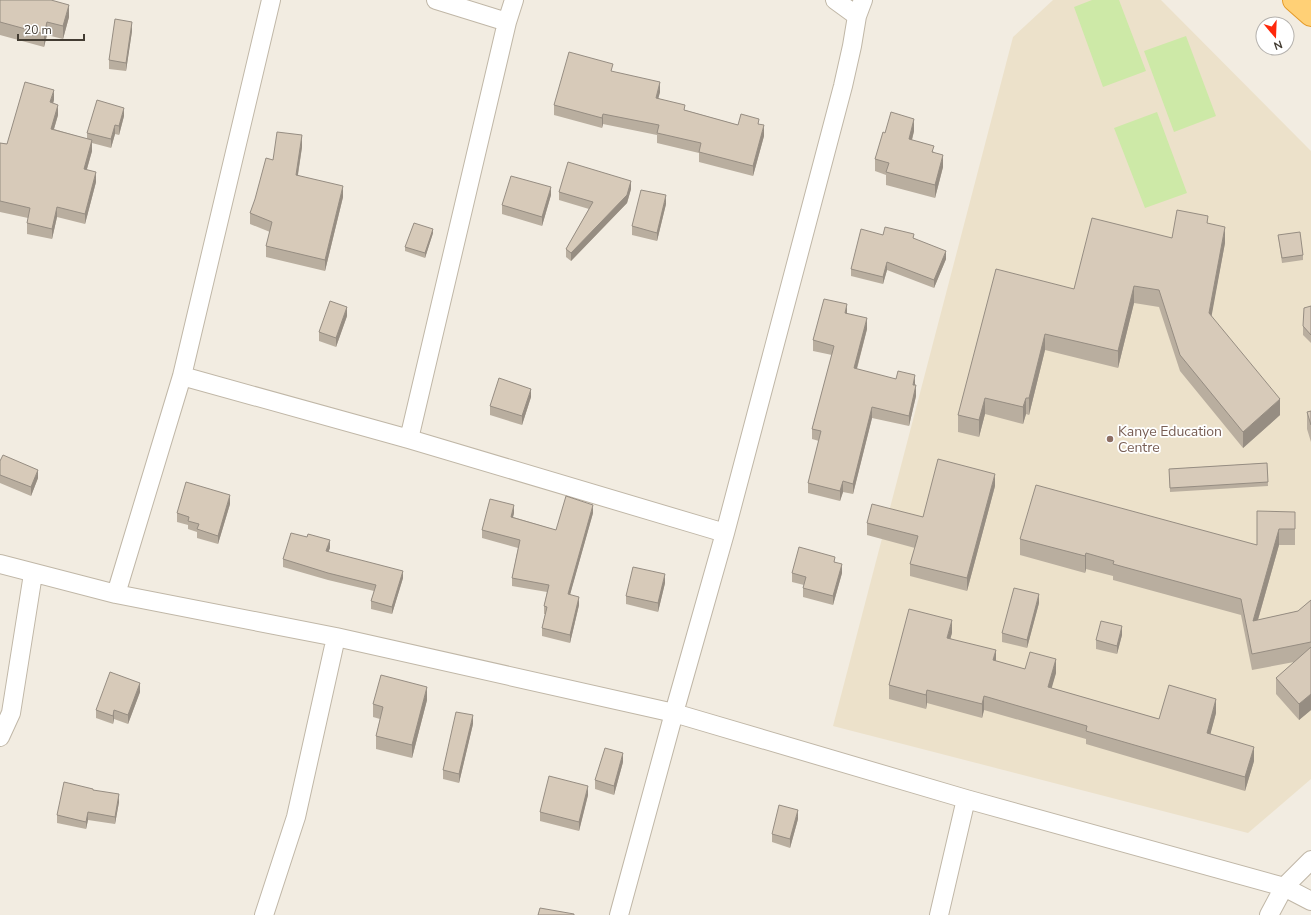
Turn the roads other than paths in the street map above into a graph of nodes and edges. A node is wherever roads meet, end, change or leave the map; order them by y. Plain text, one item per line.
1 (270, 0) edge
2 (436, 0) edge
3 (514, 0) edge
4 (835, 0) edge
5 (1294, 0) edge
6 (860, 8) edge
7 (1311, 15) edge
8 (508, 22) junction
9 (182, 376) junction
10 (409, 439) junction
11 (725, 533) junction
12 (0, 564) edge
13 (33, 574) junction
14 (116, 594) junction
15 (336, 636) junction
16 (674, 713) junction
17 (0, 737) edge
18 (966, 799) junction
19 (1311, 860) edge
20 (1284, 887) junction
21 (1311, 901) edge
22 (264, 915) edge
23 (619, 915) edge
24 (939, 915) edge
25 (1269, 915) edge

1 - 9 street
2 - 8 street
3 - 8 street
4 - 6 street
5 - 7 highway
6 - 11 street
8 - 10 street
9 - 10 street
9 - 14 street
10 - 11 street
11 - 16 street
12 - 13 street
13 - 14 street
13 - 17 street
14 - 15 street
15 - 16 street
15 - 22 street
16 - 18 street
16 - 23 street
18 - 20 street
18 - 24 street
19 - 20 street
20 - 21 street
20 - 25 street

